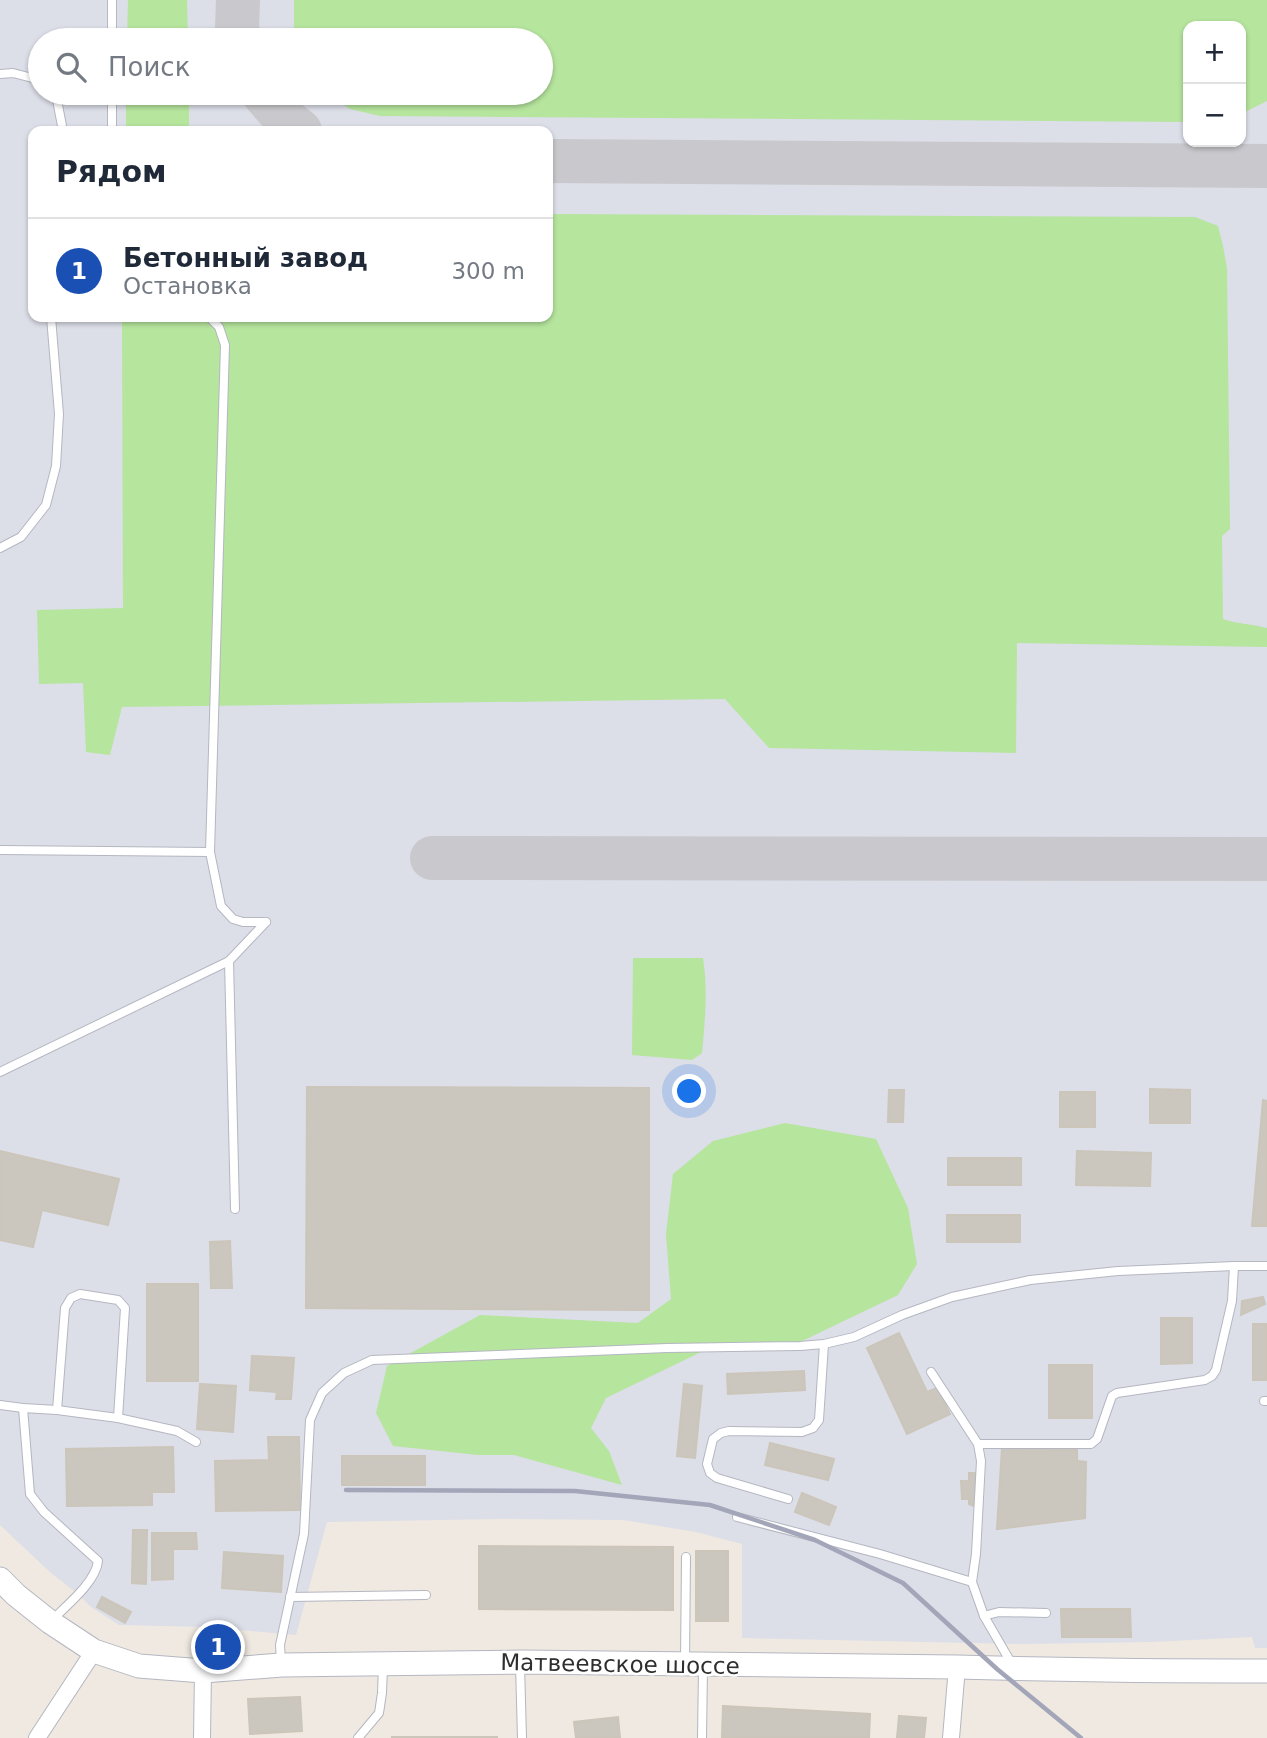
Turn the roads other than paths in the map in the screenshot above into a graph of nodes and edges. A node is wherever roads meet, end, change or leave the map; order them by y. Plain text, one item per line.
1 (112, 0) edge
2 (112, 28) edge
3 (0, 74) edge
4 (28, 77) edge
5 (58, 105) edge
6 (112, 105) edge
7 (62, 126) edge
8 (112, 126) edge
9 (51, 322) edge
10 (214, 322) edge
11 (0, 548) edge
12 (0, 850) edge
13 (210, 852) junction
14 (229, 961) junction
15 (0, 1072) edge
16 (235, 1209) dead end
17 (1234, 1266) junction
18 (1267, 1266) edge
19 (824, 1345) junction
20 (931, 1372) dead end
21 (0, 1405) edge
22 (23, 1408) junction
23 (57, 1410) junction
24 (118, 1418) junction
25 (196, 1441) dead end
26 (978, 1444) junction
27 (788, 1499) dead end
28 (737, 1517) dead end
29 (686, 1557) dead end
30 (0, 1578) edge
31 (972, 1582) junction
32 (426, 1595) dead end
33 (290, 1597) junction
34 (1046, 1613) dead end
35 (984, 1616) junction
36 (50, 1622) junction
37 (94, 1651) junction
38 (520, 1662) junction
39 (383, 1664) junction
40 (282, 1665) junction
41 (694, 1665) junction
42 (957, 1667) junction
43 (1015, 1670) junction
44 (203, 1671) junction
45 (1267, 1671) edge
46 (37, 1738) edge
47 (202, 1738) edge
48 (358, 1738) edge
49 (522, 1738) edge
50 (702, 1738) edge
51 (951, 1738) edge

1 - 2 lane
3 - 4 lane
5 - 7 lane
6 - 8 lane
9 - 11 lane
10 - 13 lane
12 - 13 lane
13 - 14 lane
14 - 15 lane
14 - 16 lane
17 - 18 lane
17 - 19 lane
17 - 26 lane
19 - 27 lane
19 - 33 lane
20 - 26 lane
21 - 22 lane
22 - 23 lane
22 - 36 lane
23 - 24 lane
23 - 24 lane
24 - 25 lane
26 - 31 lane
28 - 31 lane
29 - 41 lane
30 - 36 main road, Матвеевское шоссе
31 - 35 lane
32 - 33 lane
33 - 40 lane
34 - 35 lane
35 - 43 lane
36 - 37 main road, Матвеевское шоссе
37 - 44 main road, Матвеевское шоссе
37 - 46 street
38 - 39 main road, Матвеевское шоссе
38 - 41 main road, Матвеевское шоссе
38 - 49 lane
39 - 40 main road, Матвеевское шоссе
39 - 48 lane
40 - 44 main road, Матвеевское шоссе
41 - 42 main road, Матвеевское шоссе
41 - 50 lane
42 - 43 main road, Матвеевское шоссе
42 - 51 street
43 - 45 main road, Матвеевское шоссе
44 - 47 street

